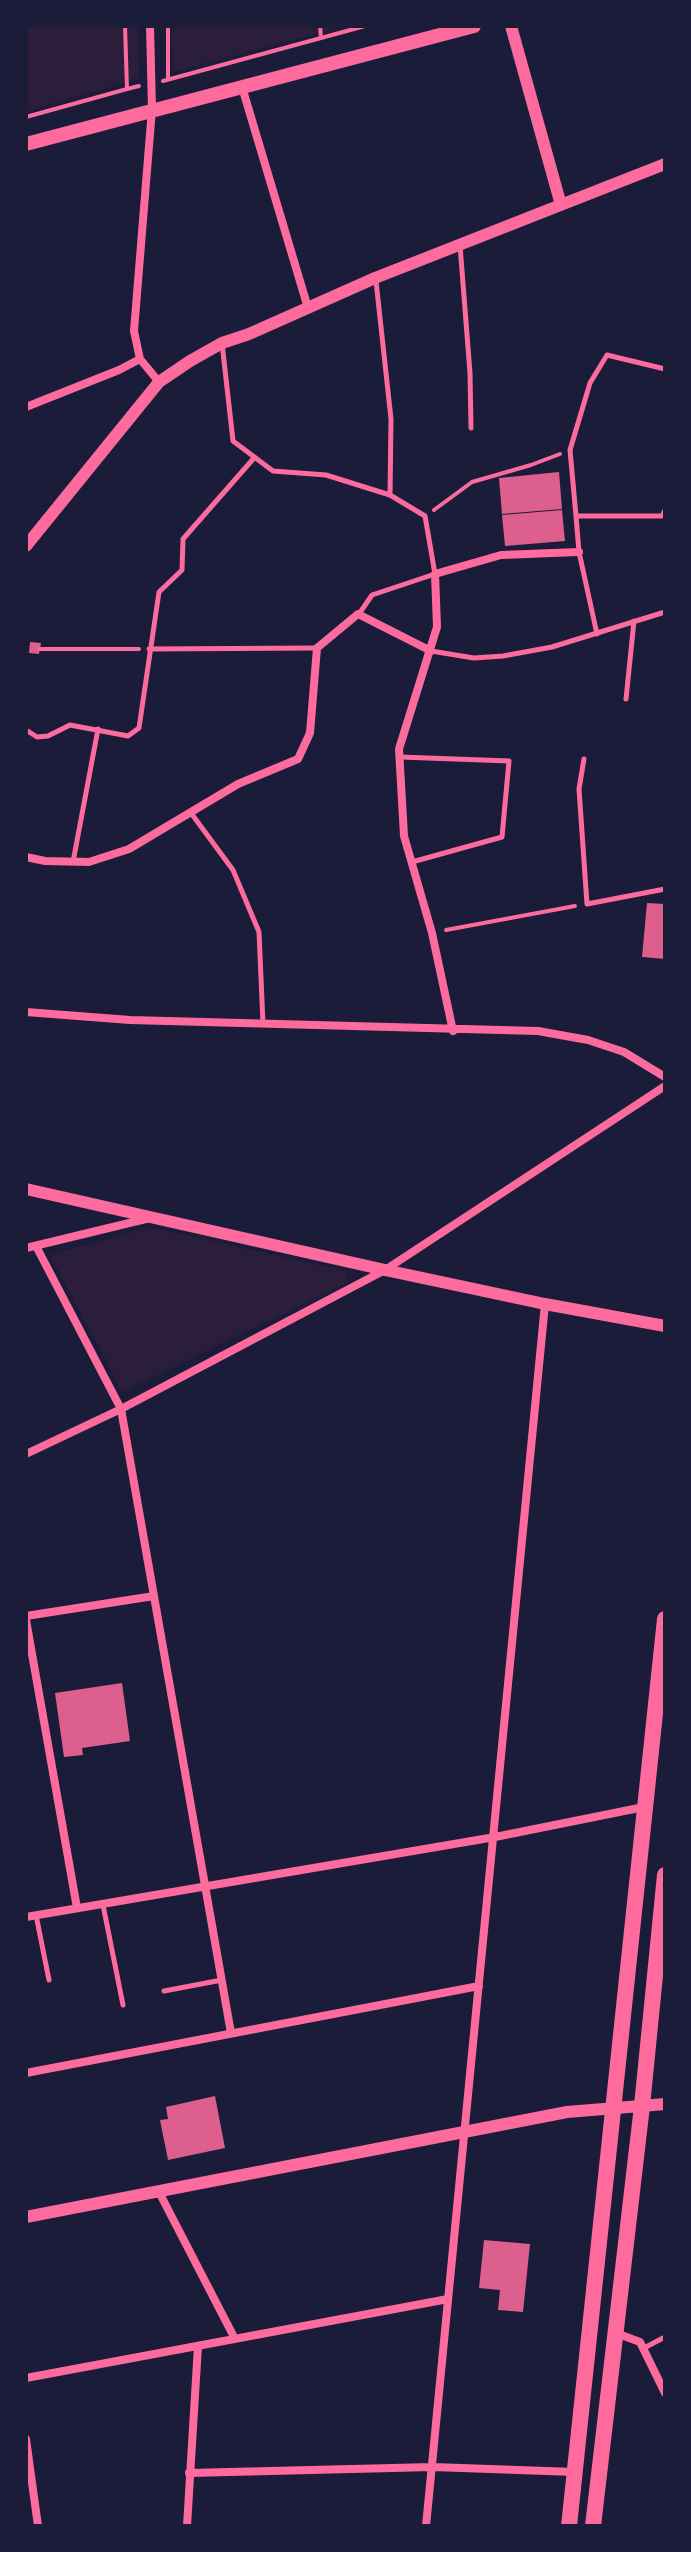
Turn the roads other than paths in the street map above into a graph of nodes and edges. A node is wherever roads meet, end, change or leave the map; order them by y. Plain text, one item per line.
1 (150, 26) edge
2 (474, 26) edge
3 (511, 26) edge
4 (242, 86) junction
5 (152, 109) junction
6 (26, 144) edge
7 (665, 164) edge
8 (561, 205) junction
9 (460, 245) junction
10 (375, 278) junction
11 (308, 308) junction
12 (222, 343) junction
13 (140, 359) junction
14 (665, 369) edge
15 (159, 382) junction
16 (26, 407) edge
17 (471, 428) dead end
18 (254, 458) junction
19 (390, 495) junction
20 (665, 510) edge
21 (576, 516) junction
22 (26, 546) edge
23 (579, 552) junction
24 (435, 574) junction
25 (665, 612) edge
26 (358, 614) junction
27 (634, 621) junction
28 (597, 634) junction
29 (317, 648) junction
30 (149, 649) junction
31 (431, 651) junction
32 (626, 699) dead end
33 (98, 729) junction
34 (26, 730) edge
35 (399, 757) junction
36 (584, 759) dead end
37 (190, 812) junction
38 (26, 857) edge
39 (412, 862) junction
40 (73, 863) junction
41 (665, 889) edge
42 (26, 1012) edge
43 (263, 1025) junction
44 (453, 1031) junction
45 (665, 1077) edge
46 (665, 1086) edge
47 (26, 1189) edge
48 (152, 1218) junction
49 (31, 1247) edge
50 (385, 1270) junction
51 (545, 1304) junction
52 (665, 1326) edge
53 (121, 1409) junction
54 (26, 1454) edge
55 (154, 1596) junction
56 (26, 1618) edge
57 (665, 1619) edge
58 (644, 1807) junction
59 (495, 1837) junction
60 (665, 1875) edge
61 (205, 1886) junction
62 (103, 1904) junction
63 (77, 1908) junction
64 (31, 1916) edge
65 (49, 1980) dead end
66 (222, 1980) junction
67 (479, 1986) junction
68 (164, 1991) dead end
69 (123, 2005) dead end
70 (231, 2033) junction
71 (26, 2073) edge
72 (665, 2104) edge
73 (642, 2106) junction
74 (615, 2107) junction
75 (464, 2133) junction
76 (159, 2192) junction
77 (26, 2217) edge
78 (448, 2299) junction
79 (615, 2333) junction
80 (665, 2337) edge
81 (235, 2339) junction
82 (198, 2346) junction
83 (643, 2349) junction
84 (26, 2378) edge
85 (665, 2393) edge
86 (26, 2439) edge
87 (433, 2467) junction
88 (575, 2472) junction
89 (189, 2473) junction
90 (38, 2526) edge
91 (187, 2526) edge
92 (426, 2526) edge
93 (569, 2526) edge
94 (593, 2526) edge

1 - 5 street
2 - 4 main road
3 - 8 street
4 - 5 main road
4 - 11 street
5 - 6 main road
5 - 13 street
7 - 8 street
8 - 9 street
9 - 10 street
9 - 17 lane
10 - 11 street
10 - 19 lane
11 - 12 street
12 - 15 street
12 - 18 lane
13 - 15 street
13 - 16 street
14 - 21 lane
15 - 22 street
18 - 19 lane
18 - 30 lane
19 - 24 lane
20 - 21 lane
21 - 23 lane
23 - 24 street
23 - 28 lane
24 - 26 lane
24 - 31 street
25 - 27 lane
26 - 29 street
26 - 31 street
27 - 28 lane
27 - 32 lane
28 - 31 lane
29 - 30 lane
29 - 37 street
30 - 33 lane
31 - 35 street
33 - 34 lane
33 - 40 lane
35 - 39 street
35 - 39 lane
36 - 41 lane
37 - 40 street
37 - 43 lane
38 - 40 street
39 - 44 street
42 - 43 street
43 - 44 street
44 - 45 street
46 - 50 street
47 - 48 street
48 - 49 street
48 - 50 street
49 - 53 street
50 - 51 street
50 - 53 street
51 - 52 street
51 - 59 street
53 - 54 street
53 - 55 street
55 - 56 street
55 - 61 street
56 - 63 street
57 - 58 highway
58 - 59 street
58 - 74 highway
59 - 61 street
59 - 67 street
60 - 73 highway
61 - 62 street
61 - 66 street
62 - 63 street
62 - 69 lane
63 - 64 street
64 - 65 lane
66 - 68 lane
66 - 70 street
67 - 70 street
67 - 75 street
70 - 71 street
72 - 73 street
73 - 74 street
73 - 79 highway
74 - 75 street
74 - 88 highway
75 - 76 street
75 - 78 street
76 - 77 street
76 - 81 street
78 - 81 street
78 - 87 street
79 - 83 street
79 - 94 highway
80 - 83 lane
81 - 82 street
82 - 84 street
82 - 89 street
83 - 85 street
86 - 90 street
87 - 88 street
87 - 89 street
87 - 92 street
88 - 93 highway
89 - 91 street

